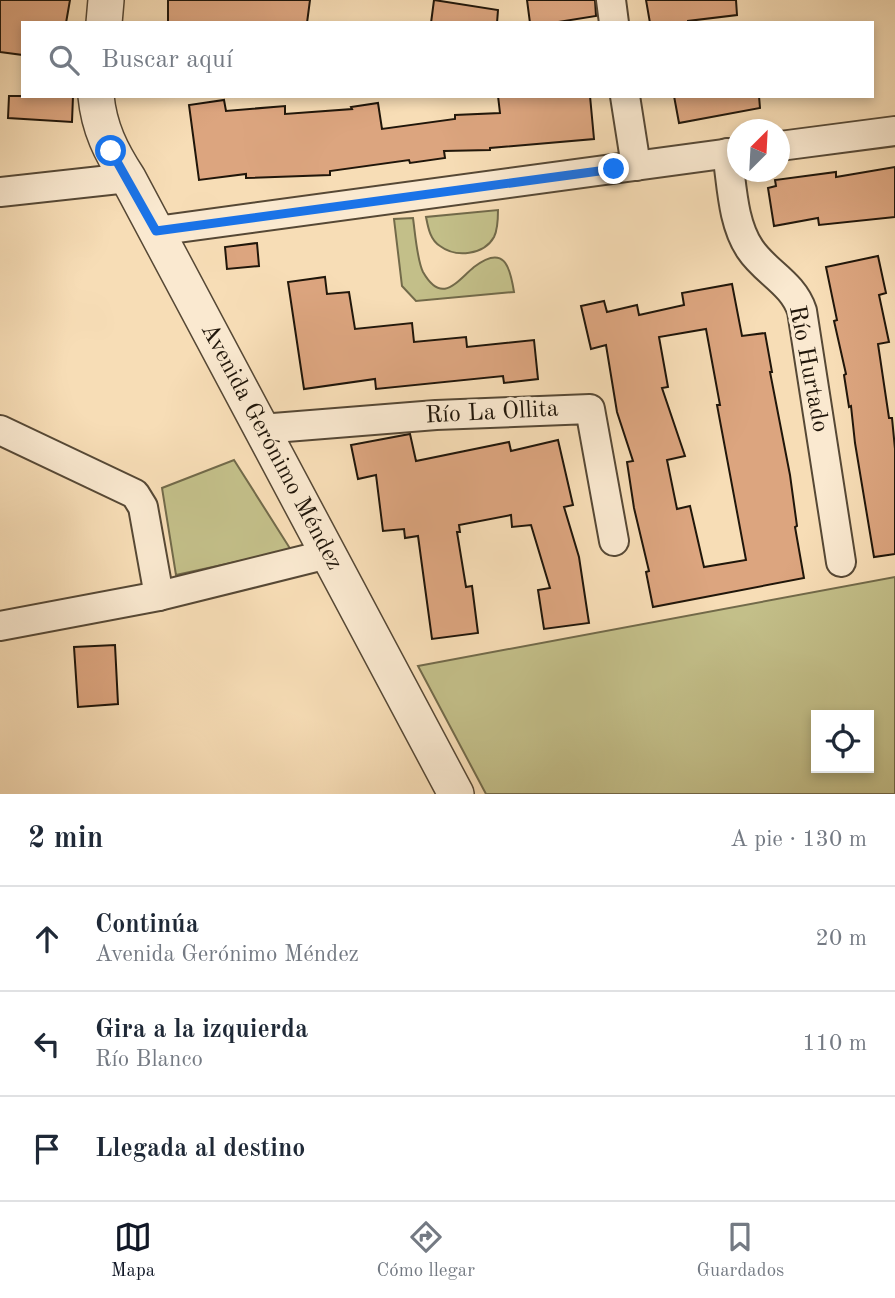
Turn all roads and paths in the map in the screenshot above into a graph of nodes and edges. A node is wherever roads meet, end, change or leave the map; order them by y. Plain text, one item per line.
1 (106, 0) edge
2 (611, 0) edge
3 (104, 21) edge
4 (614, 21) edge
5 (96, 98) edge
6 (625, 98) edge
7 (895, 131) edge
8 (790, 145) edge
9 (727, 154) edge
10 (636, 166) junction
11 (128, 178) junction
12 (734, 182) edge
13 (0, 192) edge
14 (156, 231) junction
15 (261, 429) junction
16 (0, 430) edge
17 (614, 541) dead end
18 (328, 554) junction
19 (841, 562) dead end
20 (159, 596) junction
21 (0, 626) edge
22 (456, 794) edge

1 - 3 street
2 - 4 street
5 - 11 street, Avenida Gerónimo Méndez
6 - 10 street
7 - 8 street
9 - 10 street
10 - 14 street
11 - 13 street
11 - 14 street, Avenida Gerónimo Méndez
12 - 19 street, Río Hurtado
14 - 15 street, Avenida Gerónimo Méndez
15 - 17 street, Río La Ollita
15 - 18 street, Avenida Gerónimo Méndez
16 - 20 street
18 - 20 street
18 - 22 street, Avenida Gerónimo Méndez
20 - 21 street

